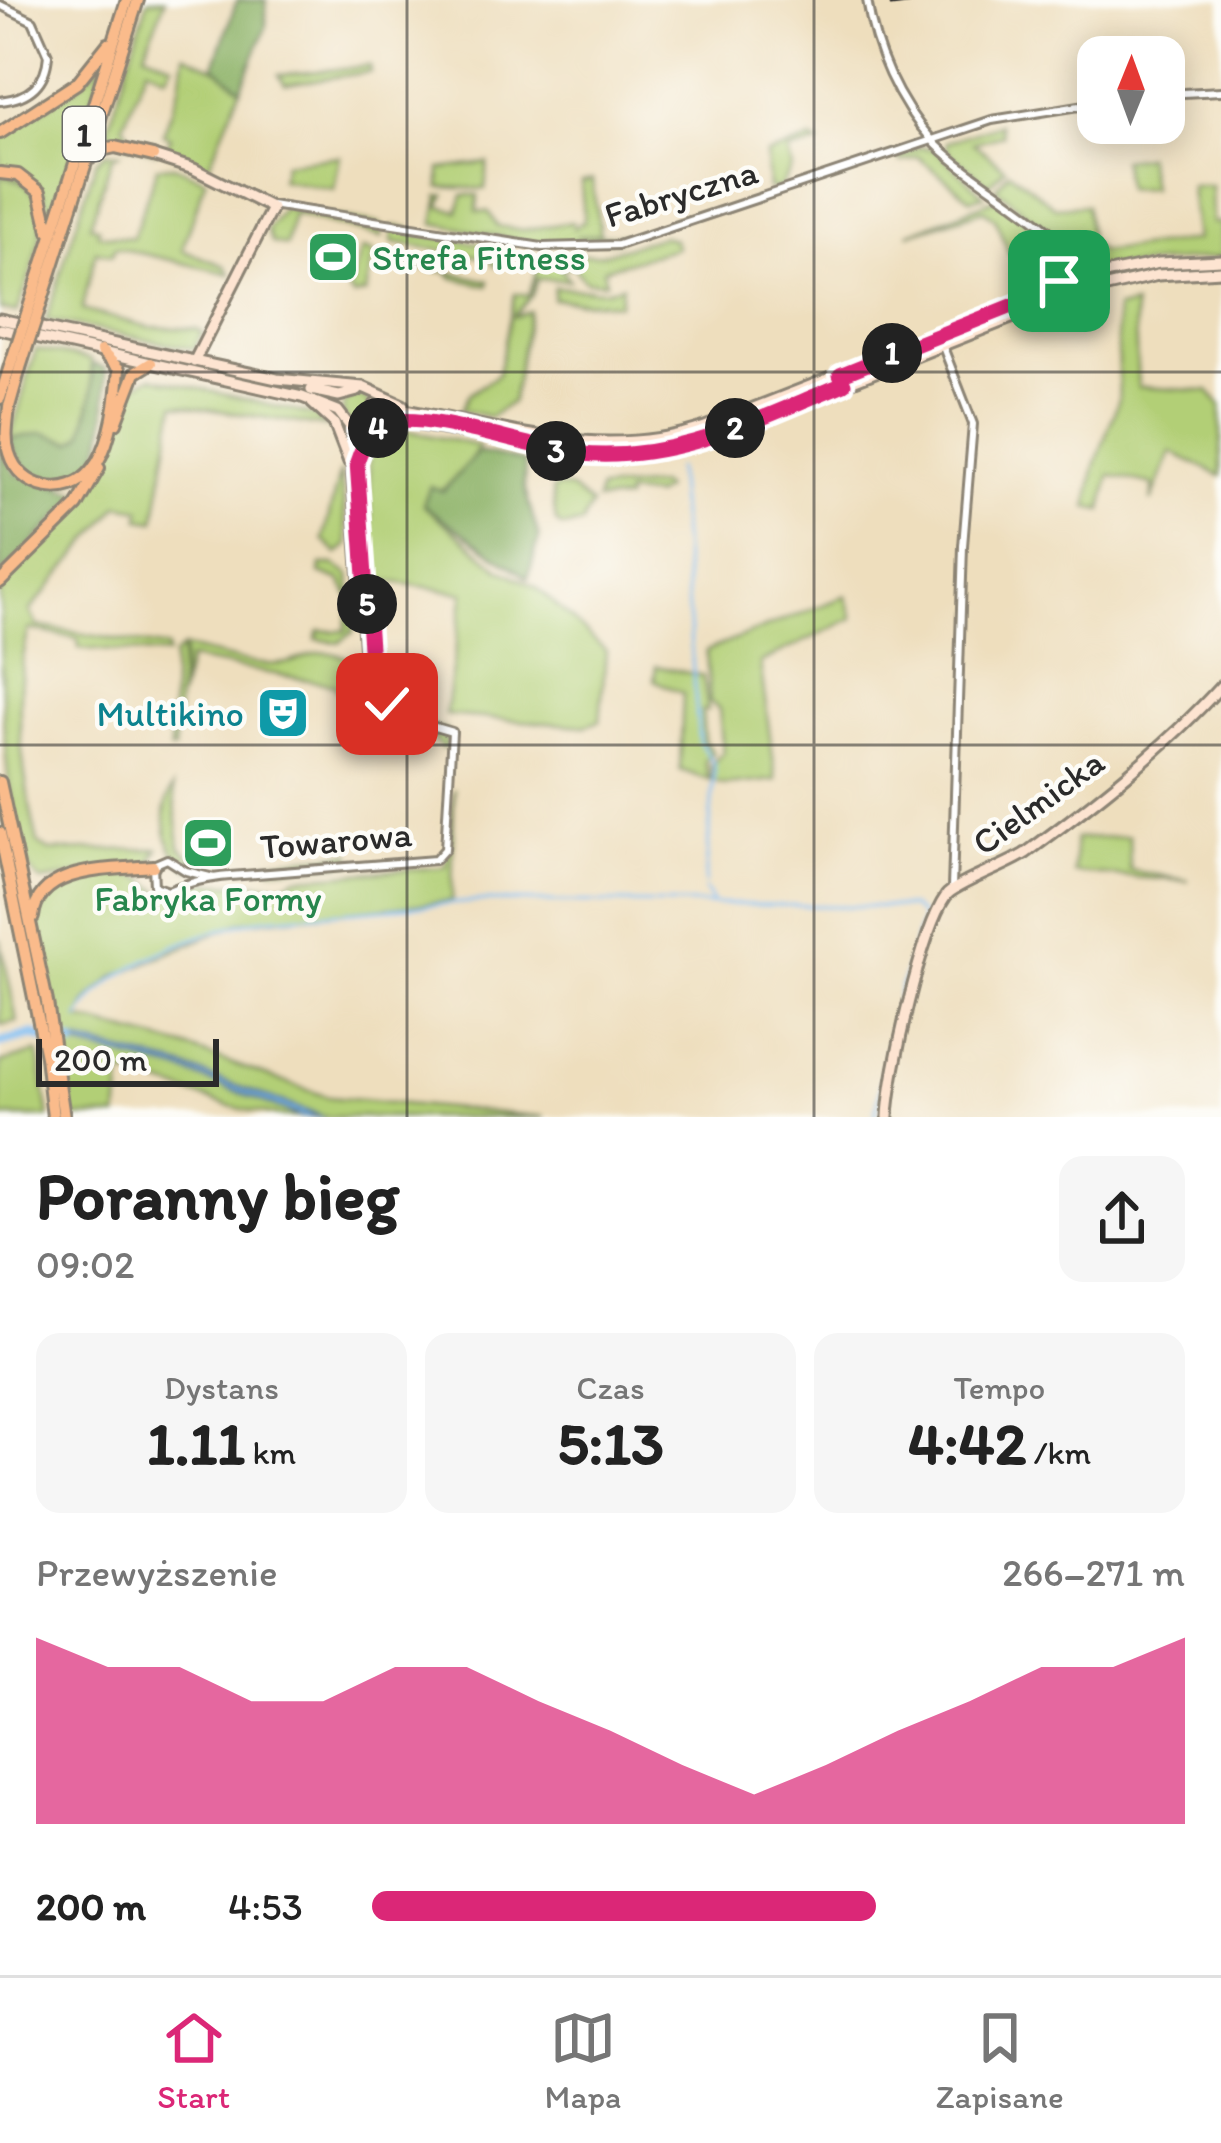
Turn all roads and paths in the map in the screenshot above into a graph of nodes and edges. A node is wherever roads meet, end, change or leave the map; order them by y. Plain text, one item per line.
1 (128, 0) edge
2 (138, 0) edge
3 (867, 0) edge
4 (0, 5) edge
5 (119, 26) junction
6 (1221, 91) edge
7 (1185, 93) edge
8 (0, 101) edge
9 (1077, 106) edge
10 (100, 118) junction
11 (0, 133) edge
12 (932, 141) junction
13 (115, 147) junction
14 (153, 156) joint
15 (86, 165) junction
16 (0, 173) edge
17 (271, 205) junction
18 (1046, 231) junction
19 (49, 243) junction
20 (1221, 260) edge
21 (1221, 271) edge
22 (1089, 283) junction
23 (1052, 290) junction
24 (38, 296) junction
25 (0, 319) edge
26 (0, 329) edge
27 (942, 346) junction
28 (101, 351) junction
29 (194, 362) junction
30 (151, 363) junction
31 (271, 378) junction
32 (842, 380) junction
33 (344, 395) junction
34 (302, 397) junction
35 (4, 402) edge
36 (338, 411) junction
37 (374, 411) junction
38 (425, 412) junction
39 (416, 421) junction
40 (347, 425) junction
41 (362, 428) junction
42 (0, 439) edge
43 (353, 462) junction
44 (0, 582) edge
45 (1221, 686) edge
46 (378, 689) junction
47 (361, 691) junction
48 (386, 699) junction
49 (382, 714) junction
50 (418, 718) junction
51 (0, 782) edge
52 (0, 833) edge
53 (14, 849) junction
54 (181, 867) junction
55 (152, 873) junction
56 (214, 878) junction
57 (48, 884) junction
58 (178, 887) junction
59 (952, 888) junction
60 (32, 932) junction
61 (45, 1020) junction
62 (52, 1057) junction
63 (53, 1117) edge
64 (64, 1117) edge
65 (888, 1117) edge

1 - 5 main road, 1
2 - 10 main road, 1
3 - 12 street
4 - 8 street
5 - 11 main road
5 - 19 main road, 1
6 - 7 street
9 - 12 street, Fabryczna
10 - 13 main road
10 - 15 main road, 1
12 - 17 street, Fabryczna
12 - 18 street
13 - 14 main road
13 - 15 main road
14 - 17 street, Fabryczna
15 - 24 main road, 1
16 - 19 main road
17 - 29 street
18 - 22 street
18 - 23 street
19 - 24 main road, 1
20 - 22 street
21 - 22 street
22 - 23 street
22 - 27 street
23 - 32 street
24 - 35 main road, 1, bridge
25 - 29 street
26 - 28 street
27 - 32 street
27 - 59 street
28 - 30 street
28 - 35 main road
29 - 31 street
30 - 34 street
30 - 44 main road
31 - 33 street
31 - 38 street
32 - 38 street
32 - 39 street
33 - 36 street
33 - 37 street
34 - 36 street
34 - 43 street
35 - 42 main road, 1
36 - 40 street
37 - 38 street
37 - 39 street
37 - 41 street
39 - 43 street
40 - 41 street
40 - 43 street
41 - 43 street
43 - 46 street
43 - 47 street
45 - 59 street, Cielmicka
46 - 47 street
46 - 48 street
47 - 49 street
48 - 49 street
48 - 50 street, Towarowa
49 - 50 street
50 - 56 street, Towarowa
51 - 53 main road
52 - 61 main road
53 - 57 main road
53 - 60 main road
54 - 55 street, Towarowa
54 - 56 street, Towarowa
54 - 58 street
55 - 57 main road
55 - 58 street
56 - 58 street, Towarowa
57 - 60 main road
59 - 65 street, Cielmicka
60 - 61 main road
61 - 62 main road
62 - 63 main road
62 - 64 main road

